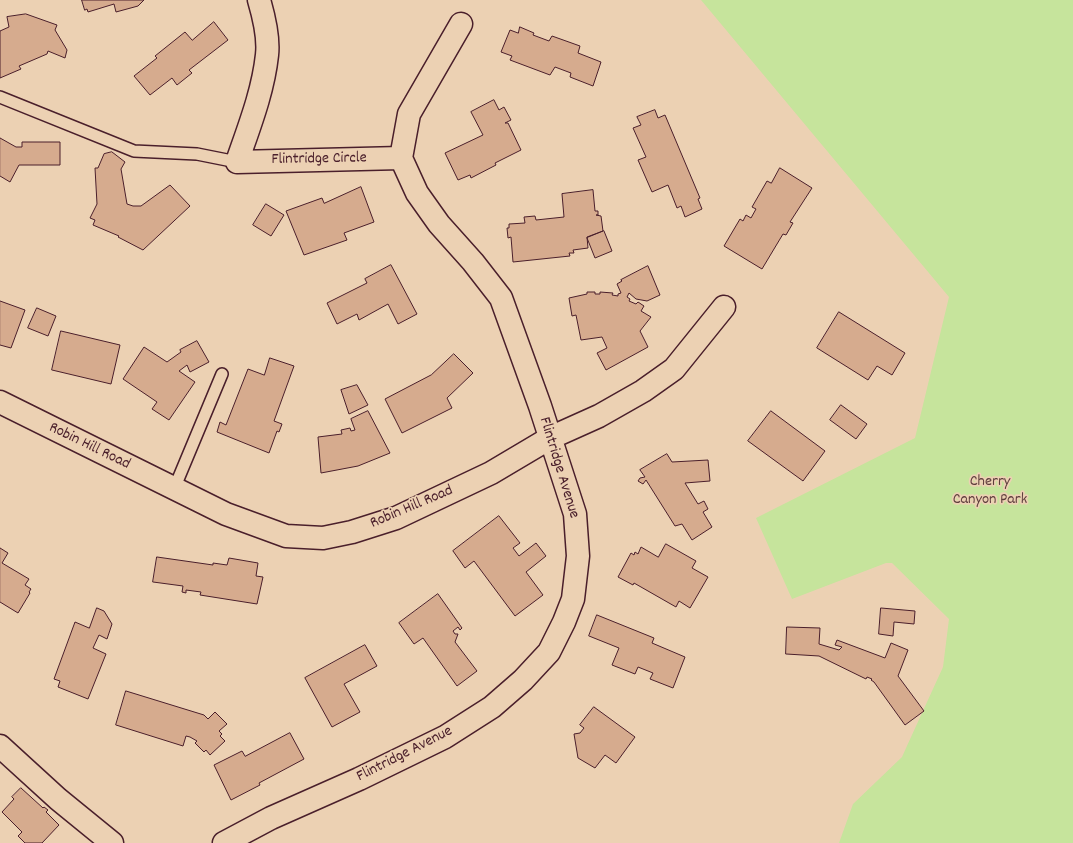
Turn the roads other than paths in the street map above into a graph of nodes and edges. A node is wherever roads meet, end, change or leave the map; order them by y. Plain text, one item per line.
1 (259, 0) edge
2 (461, 24) dead end
3 (0, 97) edge
4 (401, 158) junction
5 (237, 162) junction
6 (724, 307) dead end
7 (222, 374) dead end
8 (0, 402) edge
9 (550, 438) junction
10 (174, 489) junction
11 (0, 746) edge
12 (112, 843) edge
13 (224, 843) edge

1 - 5 street
2 - 4 street
3 - 5 lane
4 - 5 street, Flintridge Circle
4 - 9 street, Flintridge Avenue
6 - 9 street, Robin Hill Road
7 - 10 lane
8 - 10 street, Robin Hill Road
9 - 10 street, Robin Hill Road
9 - 13 street, Flintridge Avenue
11 - 12 street

